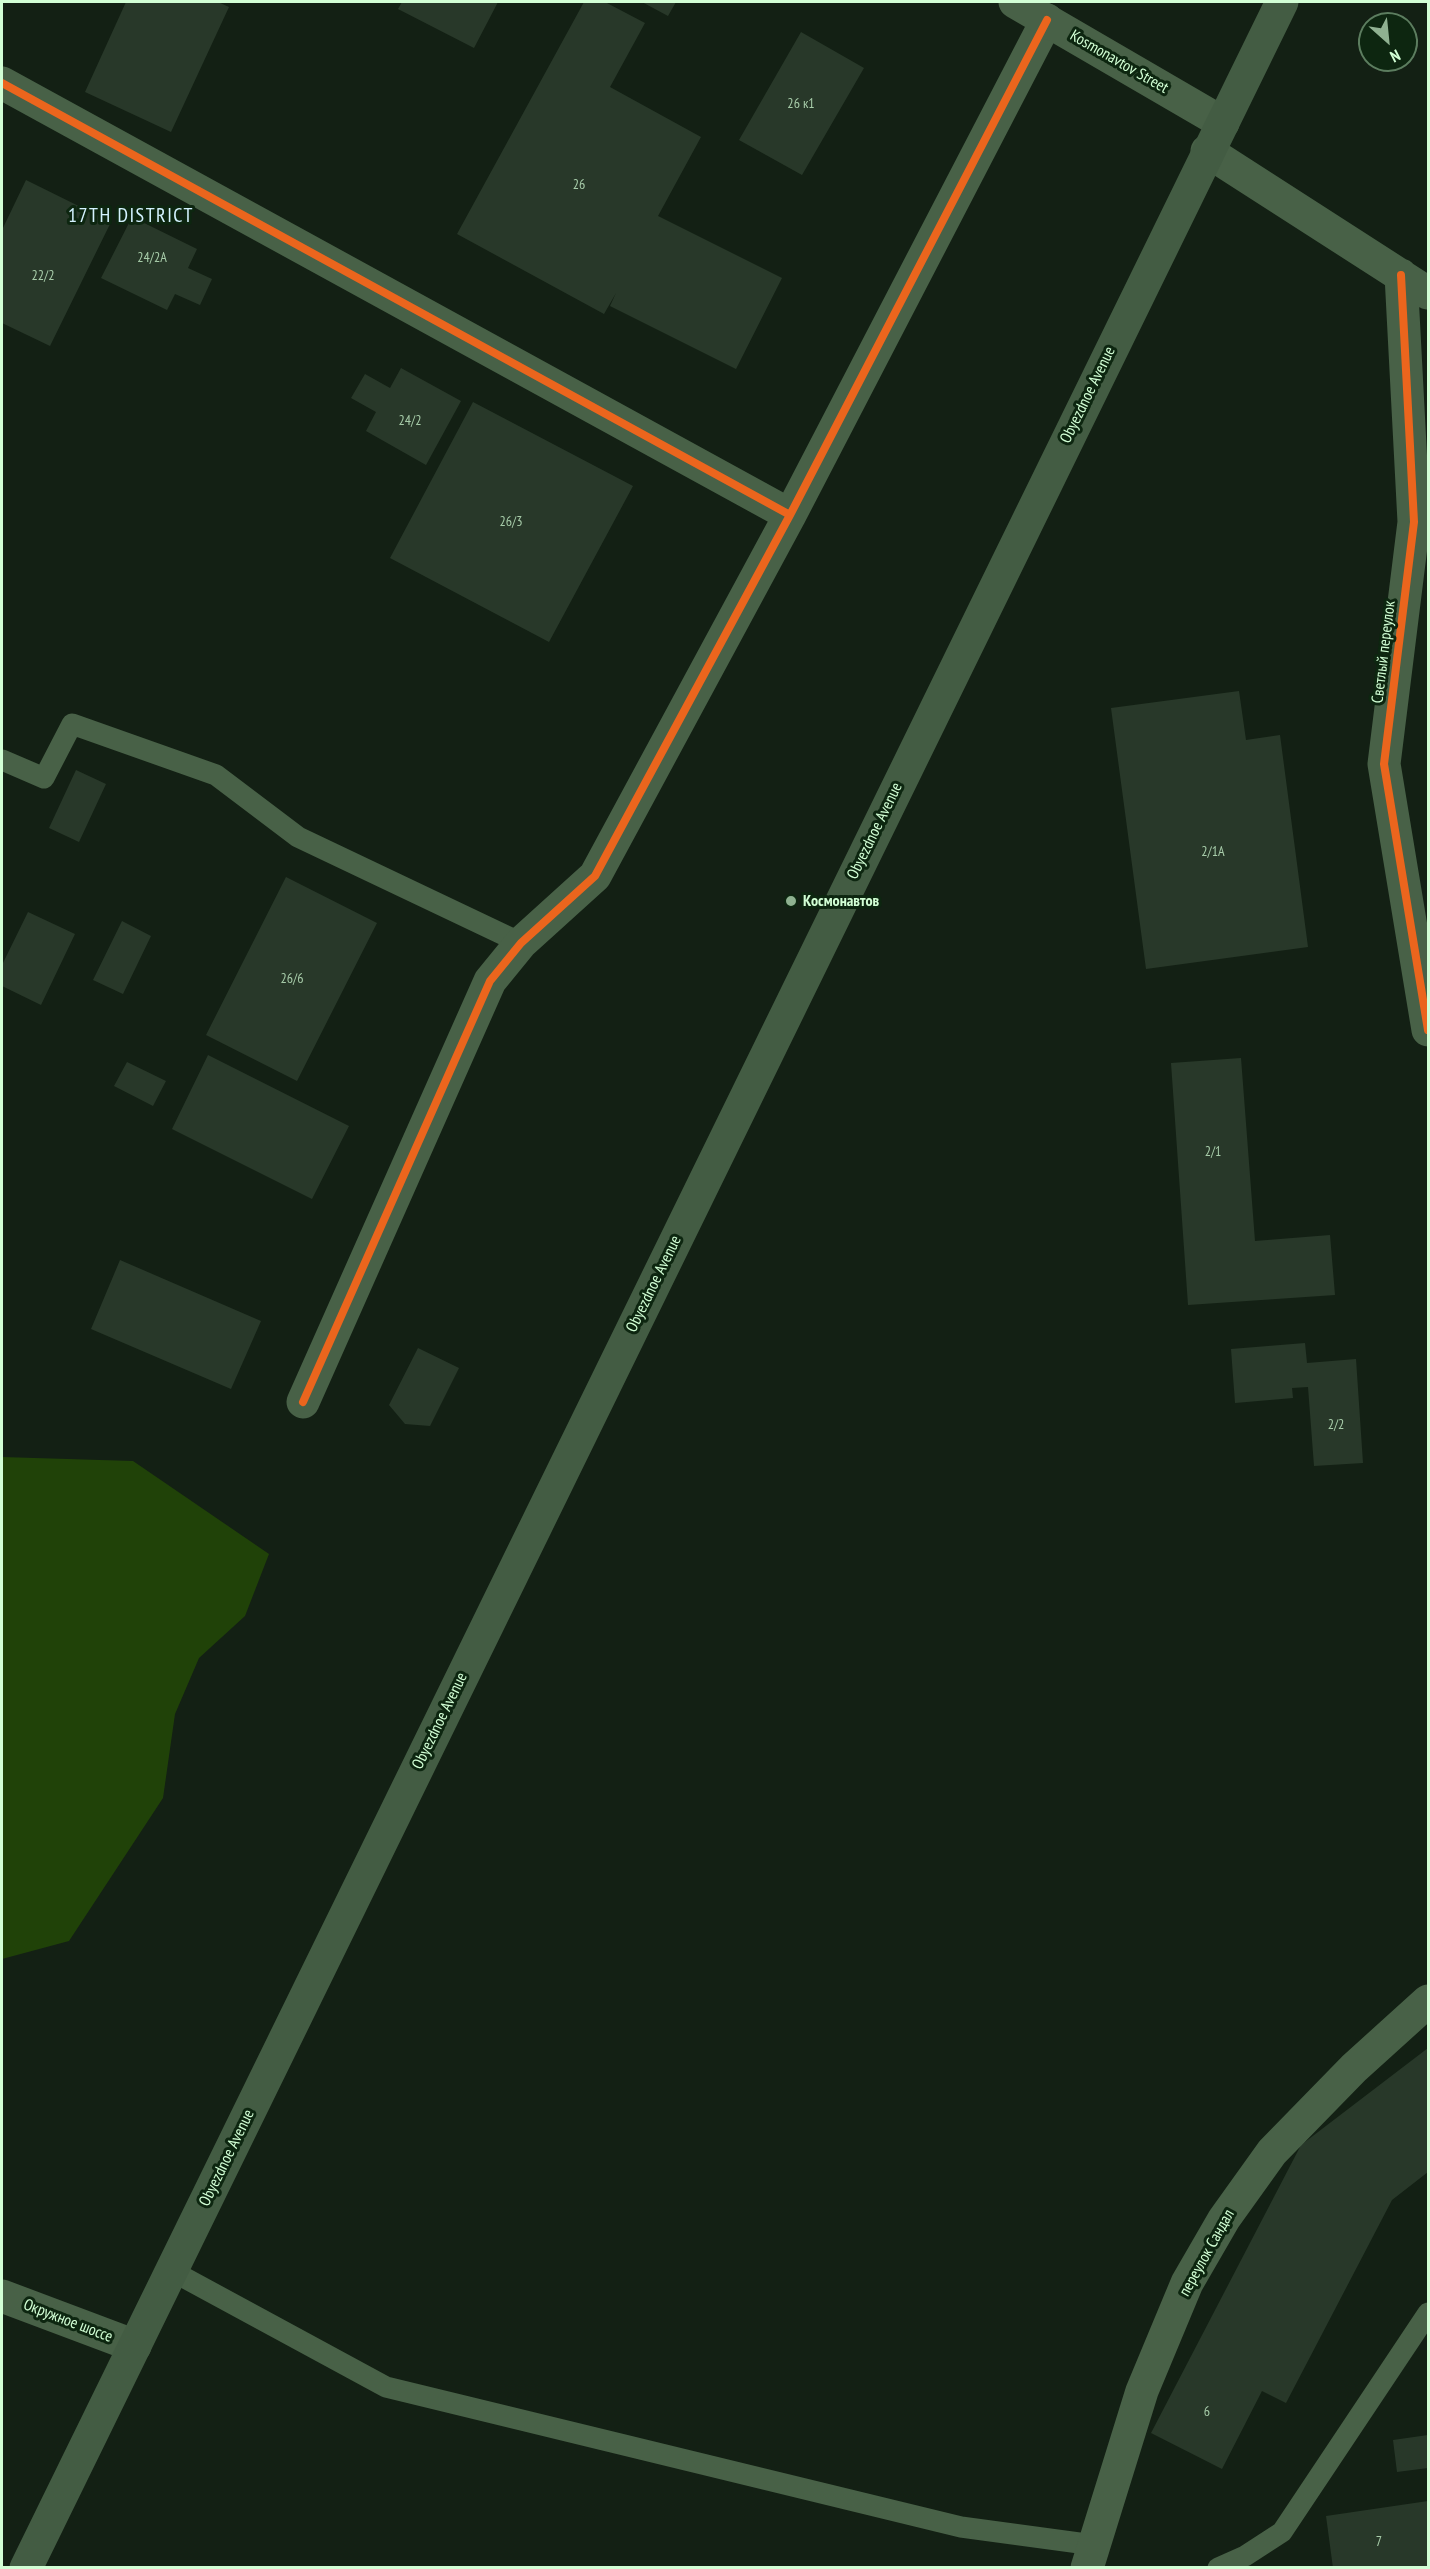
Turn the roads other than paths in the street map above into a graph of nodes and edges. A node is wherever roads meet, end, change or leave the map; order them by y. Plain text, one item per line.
1 (1015, 2) edge
2 (1282, 2) edge
3 (1047, 20) junction
4 (2, 83) edge
5 (1215, 137) junction
6 (1401, 275) junction
7 (1428, 293) edge
8 (790, 514) junction
9 (2, 760) edge
10 (521, 943) junction
11 (1428, 1030) edge
12 (303, 1402) dead end
13 (1428, 2001) edge
14 (172, 2271) junction
15 (2, 2296) edge
16 (1428, 2313) edge
17 (135, 2346) junction
18 (1091, 2556) edge
19 (26, 2568) edge
20 (1218, 2568) edge

1 - 3 street, Kosmonavtov Street
2 - 5 main road, Obyezdnoe Avenue
3 - 5 street, Kosmonavtov Street
3 - 8 street
4 - 8 street
5 - 6 street, Kosmonavtov Street
5 - 14 main road, Obyezdnoe Avenue
6 - 7 street, Kosmonavtov Street
6 - 11 street, Светлый переулок
8 - 10 street
9 - 10 lane
10 - 12 street
13 - 18 street, переулок Сандал
14 - 17 main road, Obyezdnoe Avenue
14 - 18 lane
15 - 17 street, Окружное шоссе
16 - 20 lane
17 - 19 main road, Obyezdnoe Avenue

